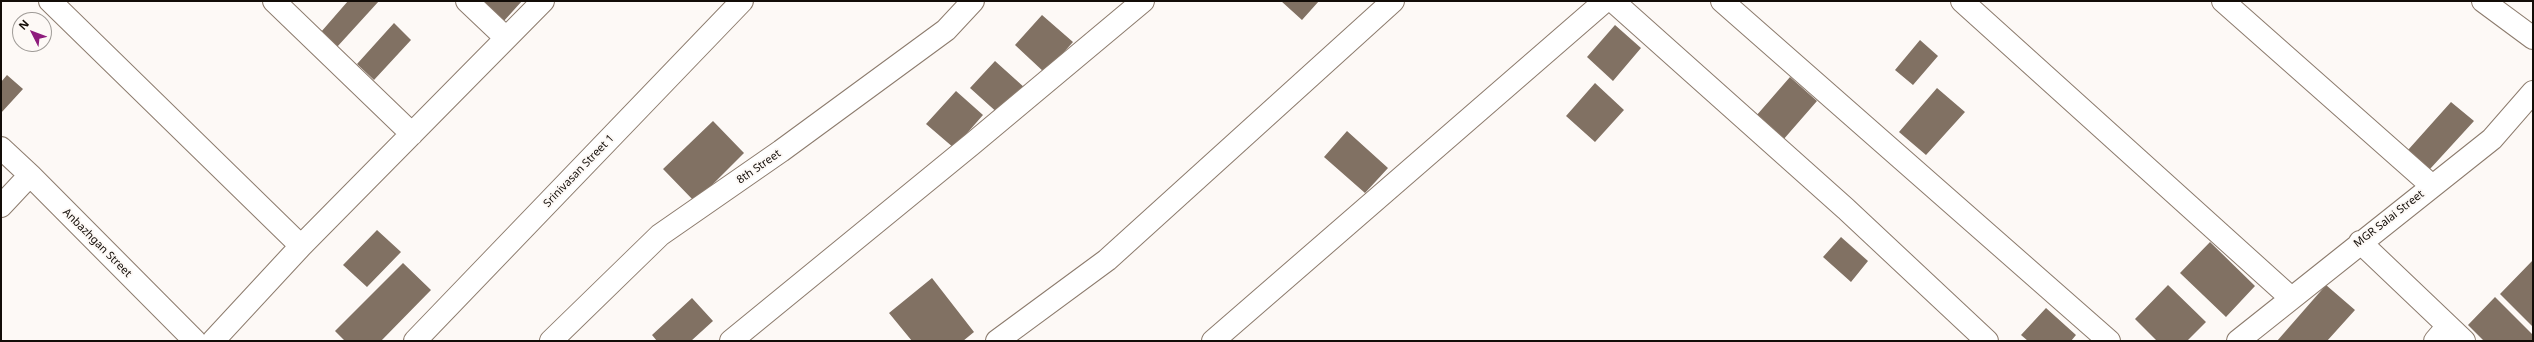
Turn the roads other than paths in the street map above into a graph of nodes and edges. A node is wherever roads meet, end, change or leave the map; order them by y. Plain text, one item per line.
1 (50, 1) edge
2 (274, 1) edge
3 (467, 1) edge
4 (543, 1) edge
5 (742, 1) edge
6 (973, 1) edge
7 (1143, 1) edge
8 (1393, 1) edge
9 (1605, 1) edge
10 (1613, 1) edge
11 (1722, 1) edge
12 (1962, 1) edge
13 (2223, 1) edge
14 (2483, 1) edge
15 (506, 38) junction
16 (2533, 38) edge
17 (2533, 92) edge
18 (412, 134) junction
19 (1, 148) edge
20 (30, 175) junction
21 (2432, 185) junction
22 (1, 206) edge
23 (2360, 242) junction
24 (301, 246) junction
25 (2291, 298) junction
26 (2449, 336) edge
27 (195, 341) edge
28 (213, 341) edge
29 (415, 341) edge
30 (551, 341) edge
31 (731, 341) edge
32 (997, 341) edge
33 (1213, 341) edge
34 (1987, 341) edge
35 (2109, 341) edge
36 (2238, 341) edge

1 - 24 street
2 - 18 street
3 - 15 street
4 - 15 street
5 - 29 street, Srinivasan Street 1
6 - 30 street, 8th Street
7 - 31 street
8 - 32 street
9 - 33 street
10 - 34 street
11 - 35 street
12 - 25 street
13 - 21 street
14 - 16 street
15 - 18 street
17 - 21 street, MGR Salai Street
18 - 24 street
19 - 20 street, Anbazhgan Street
20 - 22 street
20 - 27 street, Anbazhgan Street
21 - 23 street, MGR Salai Street
23 - 25 street, MGR Salai Street
23 - 26 street
24 - 28 street
25 - 36 street, MGR Salai Street

